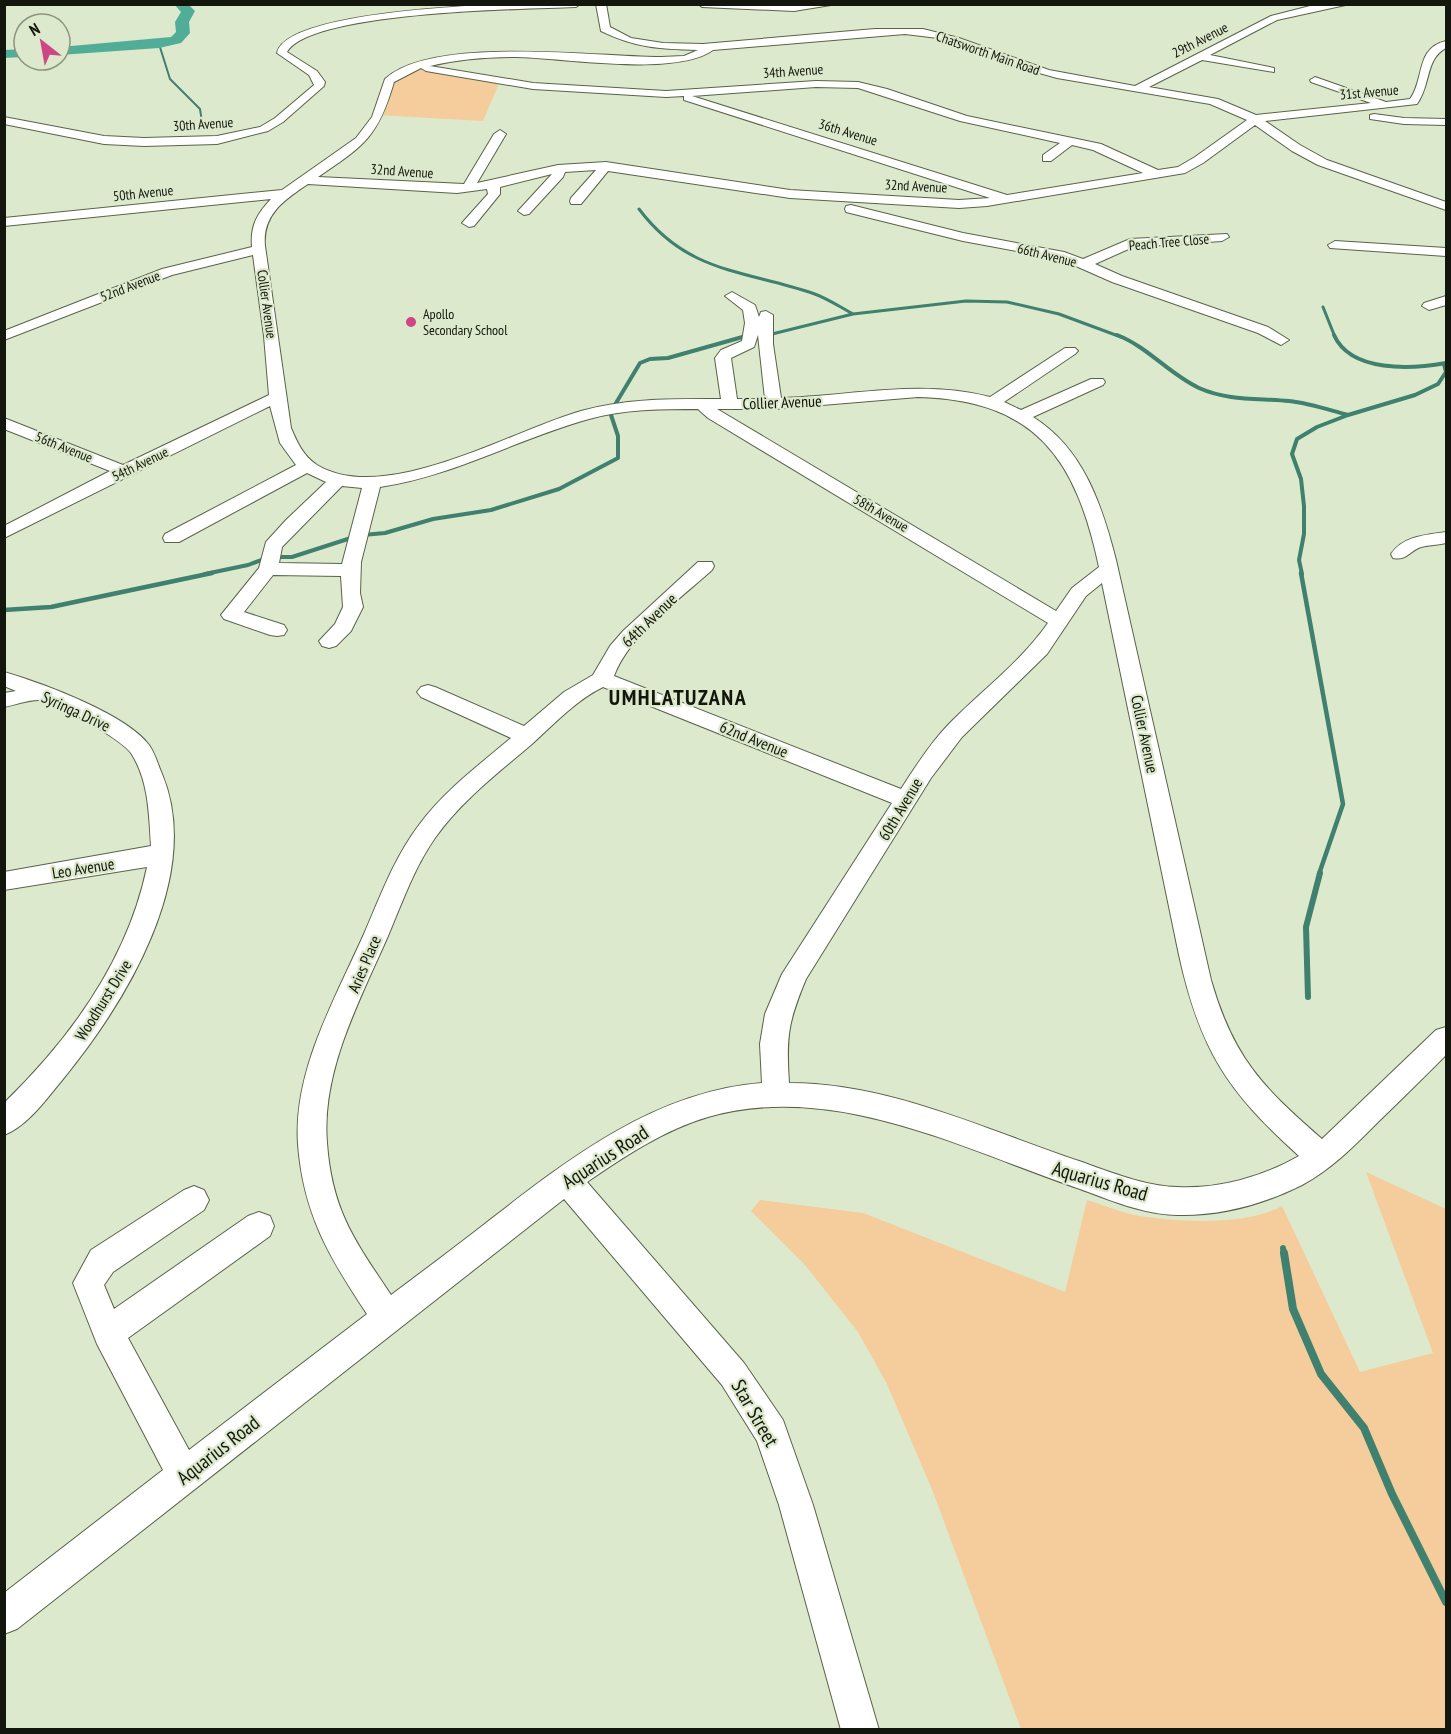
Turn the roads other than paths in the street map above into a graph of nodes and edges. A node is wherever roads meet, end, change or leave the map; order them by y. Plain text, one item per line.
1 (576, 4) edge
2 (601, 4) edge
3 (702, 4) edge
4 (833, 4) edge
5 (1346, 4) edge
6 (1446, 44) edge
7 (710, 47) junction
8 (1199, 56) junction
9 (418, 65) junction
10 (1270, 70) dead end
11 (1315, 80) dead end
12 (1137, 89) junction
13 (680, 94) junction
14 (1389, 106) junction
15 (1345, 110) junction
16 (1256, 119) junction
17 (4, 120) edge
18 (1446, 122) edge
19 (500, 134) dead end
20 (1070, 141) junction
21 (1047, 158) dead end
22 (606, 166) junction
23 (558, 169) junction
24 (1158, 175) junction
25 (308, 180) junction
26 (493, 185) junction
27 (468, 188) junction
28 (284, 194) junction
29 (806, 195) junction
30 (1006, 199) junction
31 (576, 201) dead end
32 (1446, 206) edge
33 (524, 211) dead end
34 (4, 222) edge
35 (470, 223) dead end
36 (1222, 237) dead end
37 (1335, 245) dead end
38 (259, 249) junction
39 (1446, 252) edge
40 (1084, 264) junction
41 (732, 296) dead end
42 (1446, 300) edge
43 (1429, 306) dead end
44 (766, 312) dead end
45 (4, 336) edge
46 (758, 336) junction
47 (1281, 340) dead end
48 (1070, 351) dead end
49 (1096, 382) dead end
50 (277, 397) junction
51 (705, 403) junction
52 (992, 403) junction
53 (730, 404) junction
54 (774, 404) junction
55 (1021, 416) junction
56 (4, 423) edge
57 (307, 466) junction
58 (124, 471) junction
59 (338, 480) junction
60 (372, 483) junction
61 (4, 533) edge
62 (171, 538) dead end
63 (1446, 538) edge
64 (1400, 554) dead end
65 (705, 566) dead end
66 (268, 569) junction
67 (1108, 569) junction
68 (351, 570) junction
69 (1060, 622) junction
70 (277, 630) dead end
71 (329, 641) dead end
72 (4, 679) edge
73 (602, 679) junction
74 (428, 692) dead end
75 (41, 693) junction
76 (4, 700) edge
77 (526, 736) junction
78 (906, 800) junction
79 (162, 855) junction
80 (4, 881) edge
81 (1446, 1038) edge
82 (776, 1094) junction
83 (4, 1122) edge
84 (1322, 1158) junction
85 (567, 1181) junction
86 (194, 1200) dead end
87 (259, 1226) dead end
88 (387, 1317) junction
89 (108, 1333) junction
90 (184, 1476) junction
91 (4, 1616) edge
92 (860, 1730) edge

1 - 17 street, 30th Avenue
2 - 7 street, Chatsworth Main Road
3 - 4 street
5 - 8 street, 29th Avenue
6 - 14 street, 31st Avenue
7 - 9 street, Collier Avenue
7 - 12 street, Chatsworth Main Road
8 - 10 street
8 - 12 street, 29th Avenue
9 - 13 street, 34th Avenue
9 - 25 street, Collier Avenue
11 - 14 street
12 - 16 street, Chatsworth Main Road
13 - 20 street, 34th Avenue
13 - 30 street, 36th Avenue
14 - 15 street, 31st Avenue
15 - 16 street, 31st Avenue
15 - 18 street
16 - 24 street, 32nd Avenue
16 - 32 street, Chatsworth Main Road
19 - 27 street
20 - 21 street
20 - 24 street, 34th Avenue
22 - 23 street, 32nd Avenue
22 - 29 street, 32nd Avenue
22 - 31 street
23 - 26 street, 32nd Avenue
23 - 33 street
24 - 30 street, 32nd Avenue
25 - 27 street, 32nd Avenue
25 - 28 street, Collier Avenue
26 - 27 street, 32nd Avenue
26 - 35 street
28 - 34 street, 50th Avenue
28 - 38 street, Collier Avenue
29 - 30 street, 32nd Avenue
29 - 40 street, 66th Avenue
36 - 40 street, Peach Tree Close
37 - 39 street
38 - 45 street, 52nd Avenue
38 - 50 street, Collier Avenue
40 - 47 street, 66th Avenue
41 - 46 street
42 - 43 street
44 - 46 street
46 - 53 street, Collier Avenue
46 - 54 street
48 - 52 street
49 - 55 street
50 - 57 street, Collier Avenue
50 - 58 street, 54th Avenue
51 - 53 street, Collier Avenue
51 - 60 street, Collier Avenue
51 - 69 street, 58th Avenue
52 - 54 street, Collier Avenue
52 - 55 street, Collier Avenue
53 - 54 street, Collier Avenue
55 - 67 street, Collier Avenue
56 - 58 street, 56th Avenue
57 - 59 street, Collier Avenue
57 - 62 street
58 - 61 street, 54th Avenue
59 - 60 street, Collier Avenue
59 - 66 street
60 - 68 street
63 - 64 street
65 - 73 street, 64th Avenue
66 - 68 street
66 - 70 street
67 - 69 street, 60th Avenue
67 - 84 street, Collier Avenue
68 - 71 street
69 - 78 street, 60th Avenue
72 - 75 street, Syringa Drive
73 - 77 street, Aries Place
73 - 78 street, 62nd Avenue
74 - 77 street
75 - 76 street
75 - 79 street, Syringa Drive
77 - 88 street, Aries Place
78 - 82 street, 60th Avenue
79 - 80 street, Leo Avenue
79 - 83 street, Woodhurst Drive
81 - 84 street
82 - 84 street, Aquarius Road
82 - 85 street, Aquarius Road
85 - 88 street, Aquarius Road
85 - 92 street, Star Street
86 - 89 street
87 - 89 street
88 - 90 street, Aquarius Road
89 - 90 street
90 - 91 street, Aquarius Road

